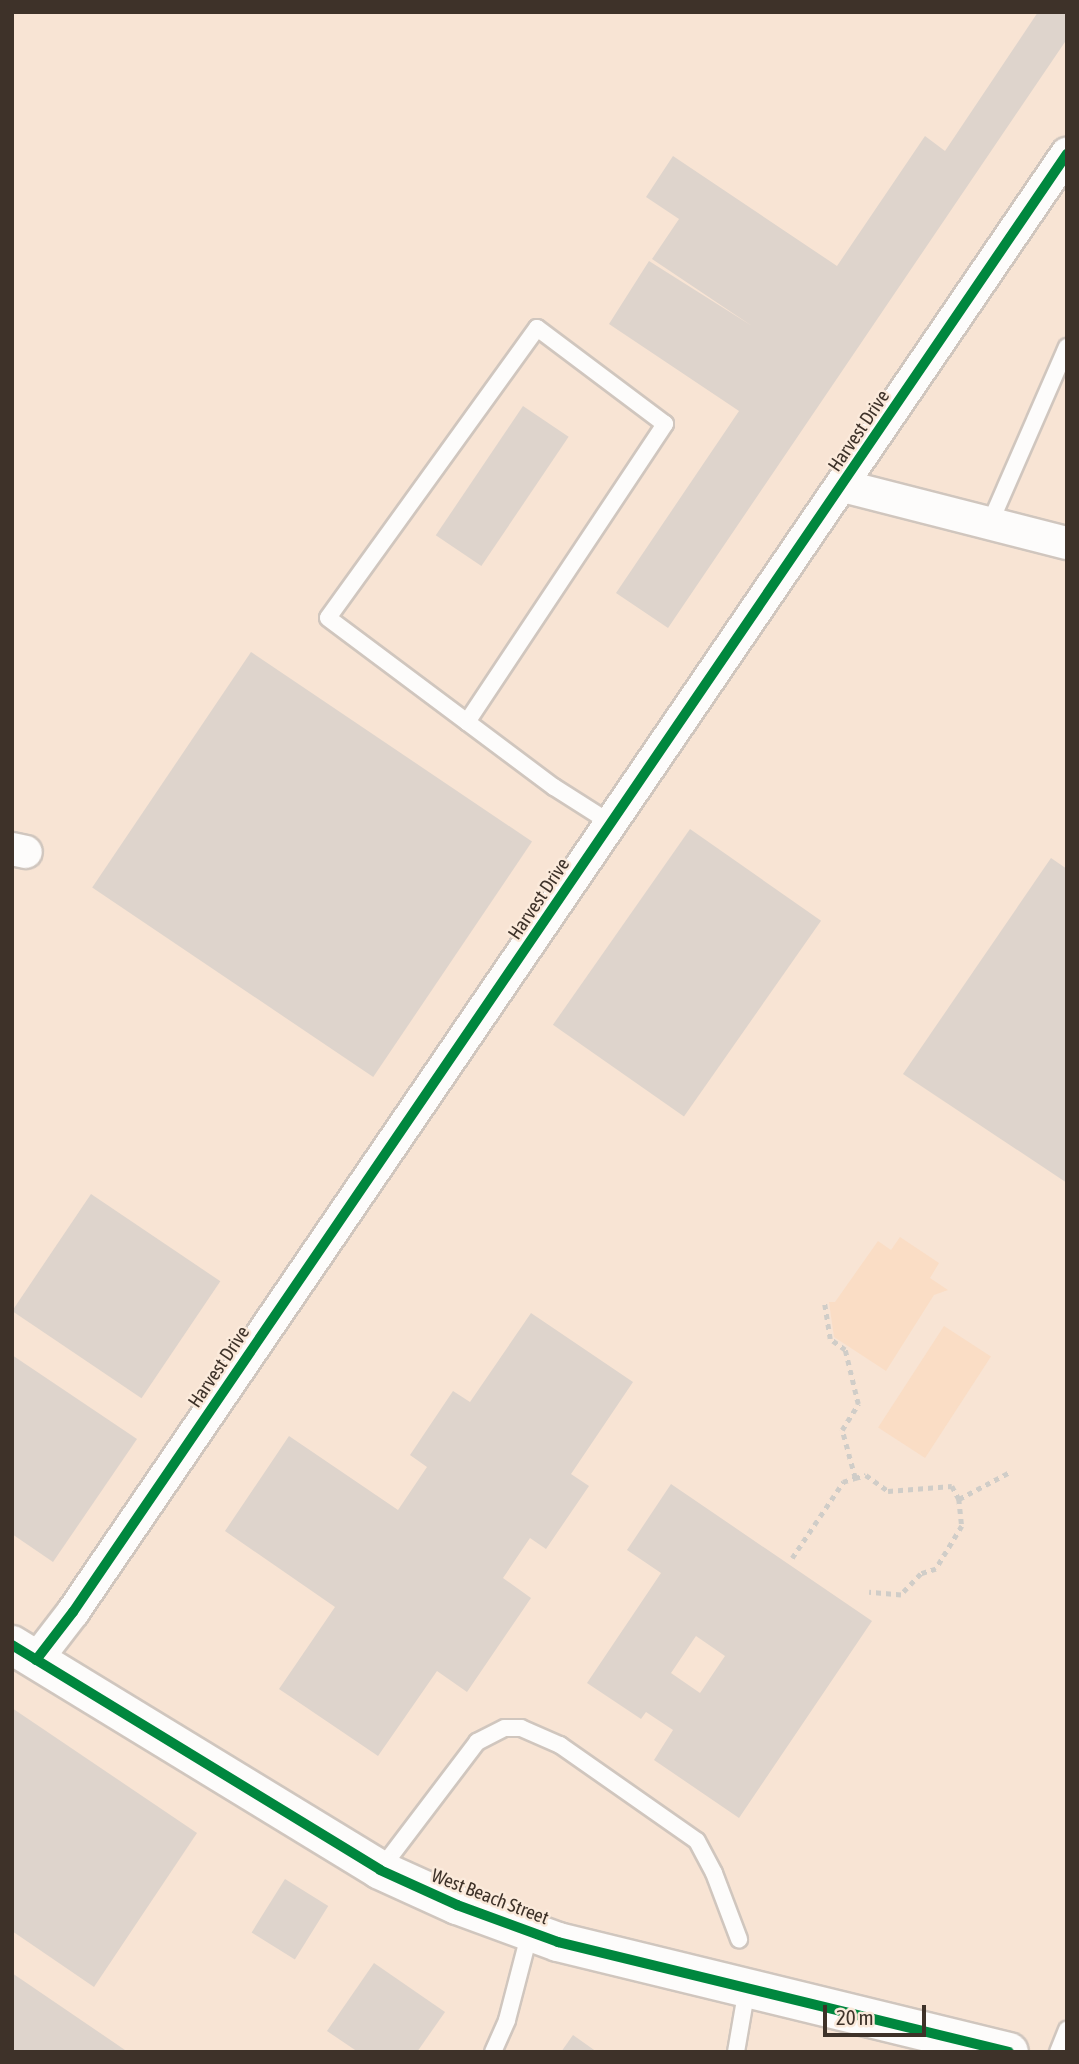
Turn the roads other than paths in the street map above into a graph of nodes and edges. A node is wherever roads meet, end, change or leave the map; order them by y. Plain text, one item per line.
1 (1067, 154) edge
2 (1067, 347) edge
3 (843, 486) junction
4 (990, 523) junction
5 (1067, 543) edge
6 (467, 722) junction
7 (612, 824) junction
8 (24, 1652) edge
9 (380, 1870) junction
10 (530, 1931) junction
11 (739, 1939) dead end
12 (747, 1988) junction
13 (1067, 2030) edge
14 (493, 2052) edge
15 (736, 2052) edge
16 (1009, 2052) edge
17 (1058, 2052) edge

1 - 3 street, Harvest Drive
2 - 4 lane
3 - 4 street
3 - 7 street, Harvest Drive
4 - 5 street
6 - 6 lane
6 - 7 lane
7 - 8 street, Harvest Drive
8 - 9 main road, West Beach Street
9 - 10 main road, West Beach Street
9 - 11 lane
10 - 12 main road, West Beach Street
10 - 14 lane
12 - 15 lane
12 - 16 main road, West Beach Street
13 - 17 lane

